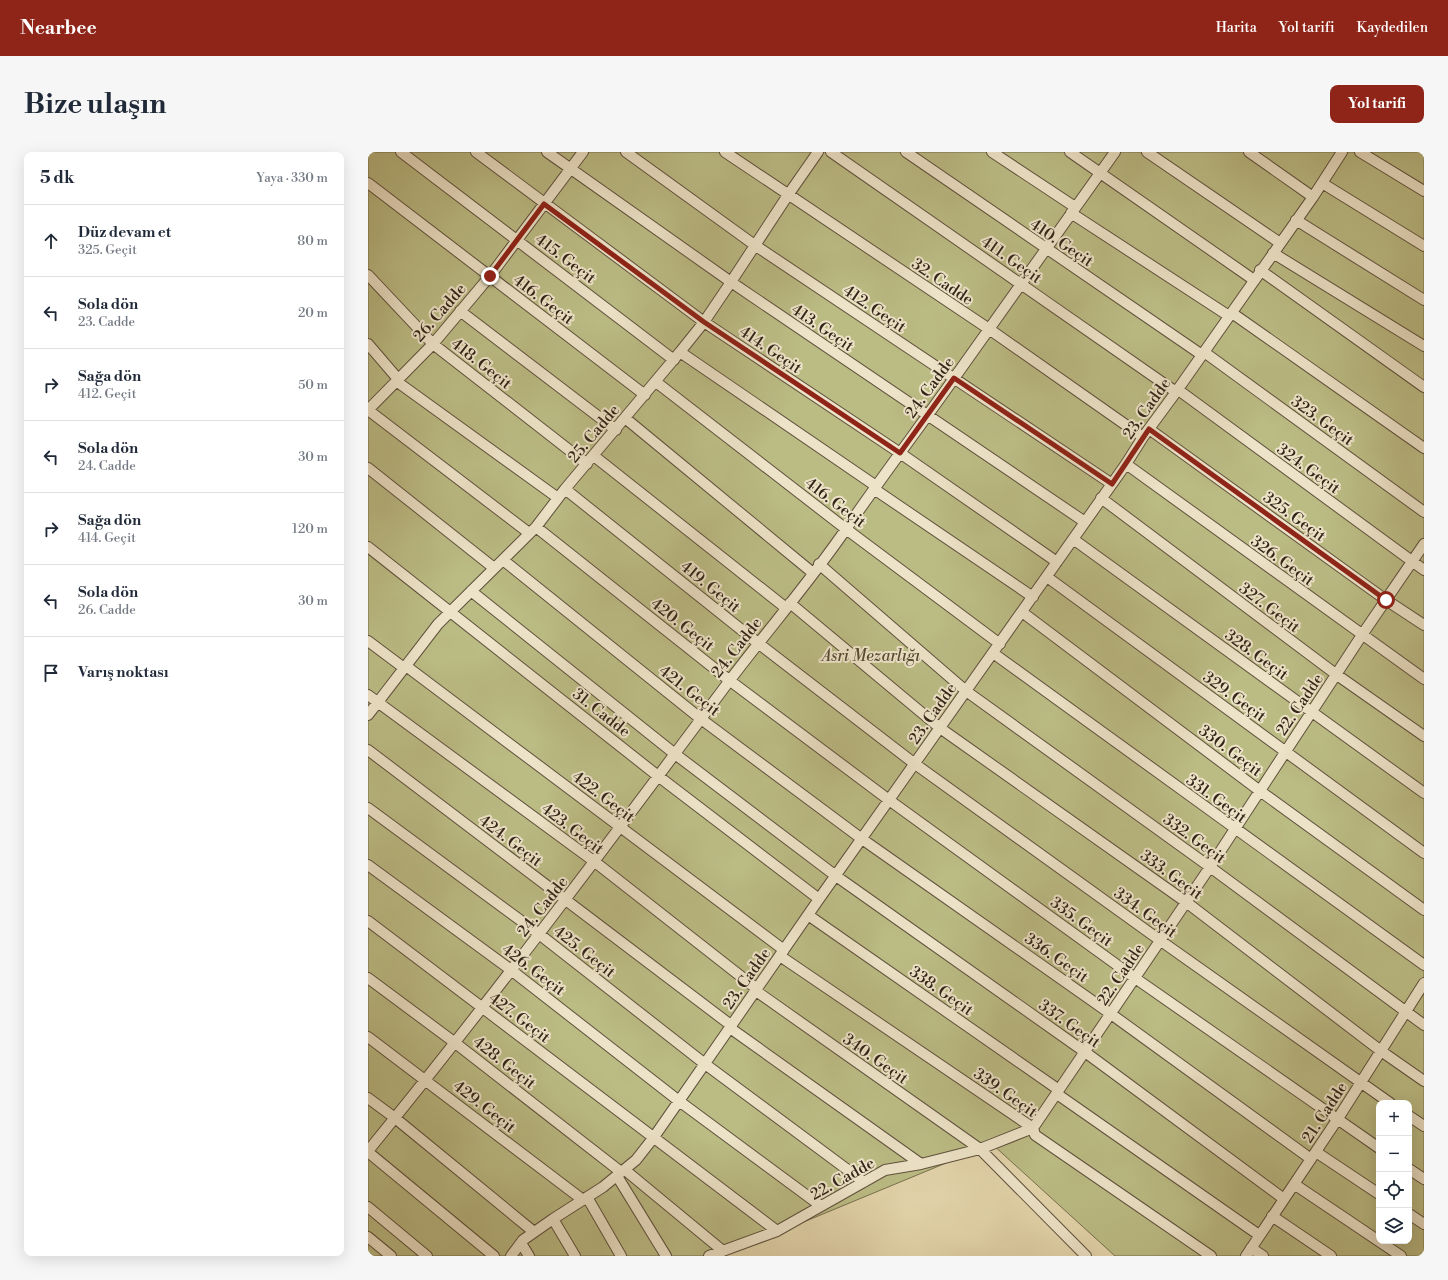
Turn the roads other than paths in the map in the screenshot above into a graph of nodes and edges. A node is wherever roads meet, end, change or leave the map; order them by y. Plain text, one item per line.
1 (401, 152) edge
2 (476, 152) edge
3 (547, 152) edge
4 (583, 152) edge
5 (626, 152) edge
6 (725, 152) edge
7 (818, 152) edge
8 (831, 152) edge
9 (906, 152) edge
10 (992, 152) edge
11 (1070, 152) edge
12 (1116, 152) edge
13 (1148, 152) edge
14 (1249, 152) edge
15 (1341, 152) edge
16 (1360, 152) edge
17 (570, 169) junction
18 (1101, 173) junction
19 (368, 183) edge
20 (1322, 183) junction
21 (1424, 191) edge
22 (788, 195) junction
23 (1313, 197) junction
24 (544, 204) junction
25 (1073, 210) junction
26 (1296, 220) junction
27 (517, 240) junction
28 (1280, 243) junction
29 (756, 246) junction
30 (1424, 246) edge
31 (1046, 249) junction
32 (1273, 253) junction
33 (1260, 270) junction
34 (368, 276) edge
35 (490, 276) junction
36 (1254, 280) junction
37 (731, 282) junction
38 (1021, 284) junction
39 (1424, 300) edge
40 (460, 311) junction
41 (1230, 314) junction
42 (704, 322) junction
43 (989, 329) junction
44 (368, 344) edge
45 (433, 344) junction
46 (1424, 346) edge
47 (1203, 353) junction
48 (677, 356) junction
49 (954, 378) junction
50 (397, 380) junction
51 (656, 382) junction
52 (1424, 387) edge
53 (1177, 390) junction
54 (645, 395) junction
55 (368, 410) edge
56 (927, 416) junction
57 (625, 418) junction
58 (616, 430) junction
59 (1146, 433) junction
60 (1424, 448) edge
61 (900, 453) junction
62 (594, 456) junction
63 (587, 464) junction
64 (1126, 464) junction
65 (368, 468) edge
66 (1112, 484) junction
67 (875, 488) junction
68 (565, 489) junction
69 (558, 498) junction
70 (1101, 498) junction
71 (1424, 512) edge
72 (1085, 522) junction
73 (846, 528) junction
74 (532, 530) junction
75 (1073, 540) junction
76 (1424, 544) edge
77 (368, 547) edge
78 (503, 560) junction
79 (1057, 562) junction
80 (1412, 562) junction
81 (820, 564) junction
82 (494, 568) junction
83 (1424, 570) edge
84 (813, 573) junction
85 (1047, 576) junction
86 (471, 592) junction
87 (1032, 597) junction
88 (1386, 600) junction
89 (788, 605) junction
90 (450, 612) junction
91 (1022, 612) junction
92 (1424, 625) edge
93 (1362, 635) junction
94 (368, 641) edge
95 (758, 643) junction
96 (1000, 644) junction
97 (993, 653) junction
98 (405, 667) junction
99 (1337, 675) junction
100 (1424, 679) edge
101 (729, 680) junction
102 (966, 692) junction
103 (368, 695) edge
104 (378, 702) junction
105 (1312, 712) junction
106 (368, 716) edge
107 (701, 718) junction
108 (940, 728) junction
109 (1424, 736) edge
110 (368, 750) edge
111 (1285, 752) junction
112 (675, 754) junction
113 (915, 764) junction
114 (658, 776) junction
115 (1260, 791) junction
116 (1424, 793) edge
117 (889, 800) junction
118 (368, 808) edge
119 (620, 827) junction
120 (1235, 829) junction
121 (862, 839) junction
122 (1424, 853) edge
123 (595, 862) junction
124 (368, 866) edge
125 (1210, 867) junction
126 (836, 876) junction
127 (819, 899) junction
128 (565, 900) junction
129 (1186, 902) junction
130 (1424, 910) edge
131 (808, 916) junction
132 (368, 921) edge
133 (539, 934) junction
134 (1161, 941) junction
135 (782, 953) junction
136 (1424, 965) edge
137 (511, 970) junction
138 (368, 978) edge
139 (1135, 978) junction
140 (1424, 983) edge
141 (757, 990) junction
142 (483, 1007) junction
143 (1405, 1011) junction
144 (1111, 1014) junction
145 (1424, 1025) edge
146 (731, 1027) junction
147 (368, 1037) edge
148 (454, 1042) junction
149 (1381, 1051) junction
150 (1085, 1052) junction
151 (705, 1064) junction
152 (425, 1079) junction
153 (1424, 1081) edge
154 (1360, 1083) junction
155 (1058, 1092) junction
156 (368, 1098) edge
157 (1386, 1100) edge
158 (680, 1101) junction
159 (395, 1118) junction
160 (1412, 1118) edge
161 (1337, 1120) junction
162 (1424, 1126) edge
163 (1033, 1128) junction
164 (654, 1138) junction
165 (1376, 1146) edge
166 (980, 1149) junction
167 (368, 1152) edge
168 (1313, 1155) junction
169 (921, 1164) junction
170 (1412, 1171) edge
171 (621, 1173) junction
172 (1424, 1179) edge
173 (864, 1182) junction
174 (1294, 1184) junction
175 (1376, 1192) edge
176 (585, 1199) junction
177 (1284, 1199) junction
178 (821, 1206) junction
179 (368, 1207) edge
180 (1272, 1216) junction
181 (1412, 1216) edge
182 (553, 1219) junction
183 (1424, 1224) edge
184 (777, 1231) junction
185 (534, 1232) junction
186 (1259, 1236) junction
187 (368, 1237) edge
188 (521, 1243) junction
189 (723, 1251) junction
190 (1248, 1252) edge
191 (391, 1256) edge
192 (427, 1256) edge
193 (494, 1256) edge
194 (511, 1256) edge
195 (529, 1256) edge
196 (575, 1256) edge
197 (621, 1256) edge
198 (666, 1256) edge
199 (709, 1256) edge
200 (1086, 1256) edge
201 (1210, 1256) edge
202 (1263, 1256) edge
203 (1331, 1256) edge
204 (1401, 1256) edge

1 - 27 lane, 415. Geçit
2 - 24 lane, 414. Geçit
3 - 17 lane, 413. Geçit
4 - 17 lane, 26. Cadde
5 - 29 lane, 412. Geçit
6 - 22 lane, 32. Cadde
7 - 22 lane, 25. Cadde
8 - 38 lane, 411. Geçit
9 - 31 lane, 410. Geçit
10 - 25 lane
11 - 18 lane
12 - 18 lane, 24. Cadde
13 - 28 lane
14 - 23 lane
15 - 20 lane, 23. Cadde
16 - 21 lane
17 - 24 lane, 26. Cadde
17 - 37 lane, 413. Geçit
18 - 25 lane, 24. Cadde
18 - 36 lane
19 - 35 lane, 416. Geçit
20 - 23 lane, 23. Cadde
20 - 30 lane
22 - 29 lane, 25. Cadde
22 - 43 lane, 32. Cadde
23 - 26 lane, 23. Cadde
24 - 27 lane, 26. Cadde
24 - 42 lane, 414. Geçit
25 - 31 lane, 24. Cadde
25 - 41 lane
26 - 28 lane, 23. Cadde
26 - 39 lane
27 - 35 lane, 26. Cadde
27 - 48 lane, 415. Geçit
28 - 32 lane, 23. Cadde
29 - 37 lane, 25. Cadde
29 - 49 lane, 412. Geçit
31 - 38 lane, 24. Cadde
31 - 47 lane, 410. Geçit
32 - 33 lane, 23. Cadde
32 - 46 lane
33 - 36 lane, 23. Cadde
33 - 52 lane
34 - 45 lane, 418. Geçit
35 - 40 lane, 26. Cadde
35 - 54 lane, 416. Geçit
36 - 41 lane, 23. Cadde
37 - 42 lane, 25. Cadde
37 - 56 lane, 413. Geçit
38 - 43 lane, 24. Cadde
38 - 53 lane, 411. Geçit
40 - 45 lane, 26. Cadde
40 - 58 lane
41 - 47 lane, 23. Cadde
41 - 60 lane
42 - 48 lane, 25. Cadde
42 - 61 lane, 414. Geçit
43 - 49 lane, 24. Cadde
43 - 59 lane, 32. Cadde
44 - 50 lane
45 - 50 lane, 26. Cadde
45 - 63 lane, 418. Geçit
47 - 53 lane, 23. Cadde
47 - 71 lane, 323. Geçit
48 - 51 lane, 25. Cadde
48 - 67 lane, 415. Geçit
49 - 56 lane, 24. Cadde
49 - 66 lane, 412. Geçit
50 - 55 lane, 26. Cadde
50 - 69 lane
51 - 54 lane, 25. Cadde
51 - 73 lane, 416. Geçit
53 - 59 lane, 23. Cadde
53 - 80 lane, 324. Geçit
54 - 57 lane, 25. Cadde
55 - 74 lane, 420. Geçit
56 - 61 lane, 24. Cadde
56 - 72 lane, 413. Geçit
57 - 58 lane, 25. Cadde
57 - 84 lane
58 - 62 lane, 25. Cadde
59 - 64 lane, 23. Cadde
59 - 88 lane, 325. Geçit
61 - 67 lane, 24. Cadde
61 - 79 lane, 414. Geçit
62 - 63 lane, 25. Cadde
62 - 89 lane
63 - 68 lane, 25. Cadde
64 - 66 lane, 23. Cadde
64 - 93 lane, 326. Geçit
65 - 82 lane
66 - 70 lane, 23. Cadde
67 - 73 lane, 24. Cadde
67 - 87 lane, 415. Geçit
68 - 69 lane, 25. Cadde
68 - 95 lane, 419. Geçit
69 - 74 lane, 25. Cadde
70 - 72 lane, 23. Cadde
70 - 99 lane, 327. Geçit
72 - 75 lane, 23. Cadde
73 - 81 lane, 24. Cadde
73 - 96 lane, 416. Geçit
74 - 78 lane, 25. Cadde
74 - 101 lane, 420. Geçit
75 - 79 lane, 23. Cadde
75 - 105 lane, 328. Geçit
76 - 80 lane, 22. Cadde
77 - 90 lane, 31. Cadde
78 - 82 lane, 25. Cadde
78 - 107 lane, 421. Geçit
79 - 85 lane, 23. Cadde
80 - 83 lane, 324. Geçit
80 - 88 lane, 22. Cadde
81 - 84 lane, 24. Cadde
81 - 102 lane, 332. Geçit
82 - 86 lane, 25. Cadde
84 - 89 lane, 24. Cadde
85 - 87 lane, 23. Cadde
85 - 111 lane, 329. Geçit
86 - 90 lane, 25. Cadde
86 - 112 lane, 337. Geçit
87 - 91 lane, 23. Cadde
88 - 92 lane, 325. Geçit
88 - 93 lane, 22. Cadde
89 - 95 lane, 24. Cadde
89 - 108 lane
90 - 98 lane, 25. Cadde
90 - 114 lane, 31. Cadde
91 - 96 lane, 23. Cadde
91 - 115 lane, 330. Geçit
93 - 99 lane, 22. Cadde
93 - 100 lane, 326. Geçit
94 - 98 lane, 422. Geçit
95 - 101 lane, 24. Cadde
95 - 113 lane, 419. Geçit
96 - 97 lane, 23. Cadde
97 - 102 lane, 23. Cadde
97 - 120 lane, 331. Geçit
98 - 104 lane, 25. Cadde
98 - 119 lane, 422. Geçit
99 - 105 lane, 22. Cadde
99 - 109 lane, 327. Geçit
101 - 107 lane, 24. Cadde
101 - 117 lane, 420. Geçit
102 - 108 lane, 23. Cadde
102 - 125 lane, 332. Geçit
103 - 104 lane, 423. Geçit
104 - 106 lane, 25. Cadde
104 - 123 lane, 423. Geçit
105 - 111 lane, 22. Cadde
105 - 116 lane, 328. Geçit
107 - 112 lane, 24. Cadde
107 - 121 lane, 421. Geçit
108 - 113 lane, 23. Cadde
108 - 129 lane, 333. Geçit
110 - 128 lane, 424. Geçit
111 - 115 lane, 22. Cadde
111 - 122 lane, 329. Geçit
112 - 114 lane, 24. Cadde
112 - 126 lane, 337. Geçit
113 - 117 lane, 23. Cadde
113 - 134 lane, 334. Geçit
114 - 119 lane, 24. Cadde
114 - 127 lane, 31. Cadde
115 - 120 lane, 22. Cadde
115 - 130 lane, 330. Geçit
117 - 121 lane, 23. Cadde
117 - 139 lane, 335. Geçit
118 - 133 lane, 425. Geçit
119 - 123 lane, 24. Cadde
119 - 135 lane, 422. Geçit
120 - 125 lane, 22. Cadde
120 - 136 lane, 331. Geçit
121 - 126 lane, 23. Cadde
121 - 144 lane, 336. Geçit
123 - 128 lane, 24. Cadde
123 - 141 lane, 423. Geçit
124 - 137 lane, 426. Geçit
125 - 129 lane, 22. Cadde
125 - 143 lane, 332. Geçit
126 - 127 lane, 23. Cadde
126 - 150 lane, 337. Geçit
127 - 131 lane, 23. Cadde
128 - 133 lane, 24. Cadde
128 - 146 lane, 424. Geçit
129 - 134 lane, 22. Cadde
129 - 149 lane, 333. Geçit
131 - 135 lane, 23. Cadde
131 - 155 lane, 338. Geçit
132 - 142 lane, 427. Geçit
133 - 137 lane, 24. Cadde
133 - 151 lane, 425. Geçit
134 - 139 lane, 22. Cadde
134 - 154 lane, 334. Geçit
135 - 141 lane, 23. Cadde
135 - 163 lane, 339. Geçit
137 - 142 lane, 24. Cadde
137 - 158 lane, 426. Geçit
138 - 148 lane, 428. Geçit
139 - 144 lane, 22. Cadde
139 - 161 lane, 335. Geçit
140 - 143 lane, 21. Cadde
141 - 146 lane, 23. Cadde
141 - 166 lane, 340. Geçit
142 - 148 lane, 24. Cadde
142 - 164 lane, 427. Geçit
143 - 145 lane, 332. Geçit
143 - 149 lane, 21. Cadde
144 - 150 lane, 22. Cadde
144 - 168 lane, 336. Geçit
146 - 151 lane, 23. Cadde
146 - 169 lane, 424. Geçit
147 - 152 lane, 429. Geçit
148 - 152 lane, 24. Cadde
148 - 171 lane, 428. Geçit
149 - 153 lane, 333. Geçit
149 - 154 lane, 21. Cadde
150 - 155 lane, 22. Cadde
150 - 177 lane, 337. Geçit
151 - 158 lane, 23. Cadde
151 - 173 lane, 425. Geçit
152 - 159 lane, 24. Cadde
152 - 176 lane, 429. Geçit
154 - 157 lane, 334. Geçit
154 - 161 lane, 21. Cadde
155 - 163 lane, 22. Cadde
155 - 186 lane, 338. Geçit
156 - 159 lane
158 - 164 lane, 23. Cadde
158 - 178 lane, 426. Geçit
159 - 167 lane, 24. Cadde
159 - 185 lane
160 - 162 lane
161 - 165 lane, 335. Geçit
161 - 168 lane, 21. Cadde
163 - 166 lane, 22. Cadde
163 - 201 lane, 339. Geçit
164 - 171 lane, 23. Cadde
164 - 184 lane, 427. Geçit
166 - 169 lane, 22. Cadde
166 - 200 lane, 340. Geçit
167 - 193 lane
168 - 174 lane, 21. Cadde
168 - 175 lane, 336. Geçit
169 - 173 lane, 22. Cadde
170 - 172 lane
171 - 176 lane, 23. Cadde
171 - 189 lane, 428. Geçit
171 - 198 lane
173 - 178 lane, 22. Cadde
174 - 177 lane, 21. Cadde
174 - 204 lane
176 - 182 lane, 23. Cadde
176 - 197 lane
177 - 180 lane, 21. Cadde
178 - 184 lane, 22. Cadde
179 - 192 lane
180 - 186 lane, 21. Cadde
180 - 203 lane
181 - 183 lane
182 - 185 lane, 23. Cadde
182 - 196 lane
184 - 189 lane, 22. Cadde
185 - 188 lane, 23. Cadde
186 - 190 lane, 21. Cadde
187 - 191 lane
188 - 194 lane, 23. Cadde
188 - 195 lane
189 - 199 lane, 22. Cadde
190 - 202 lane

